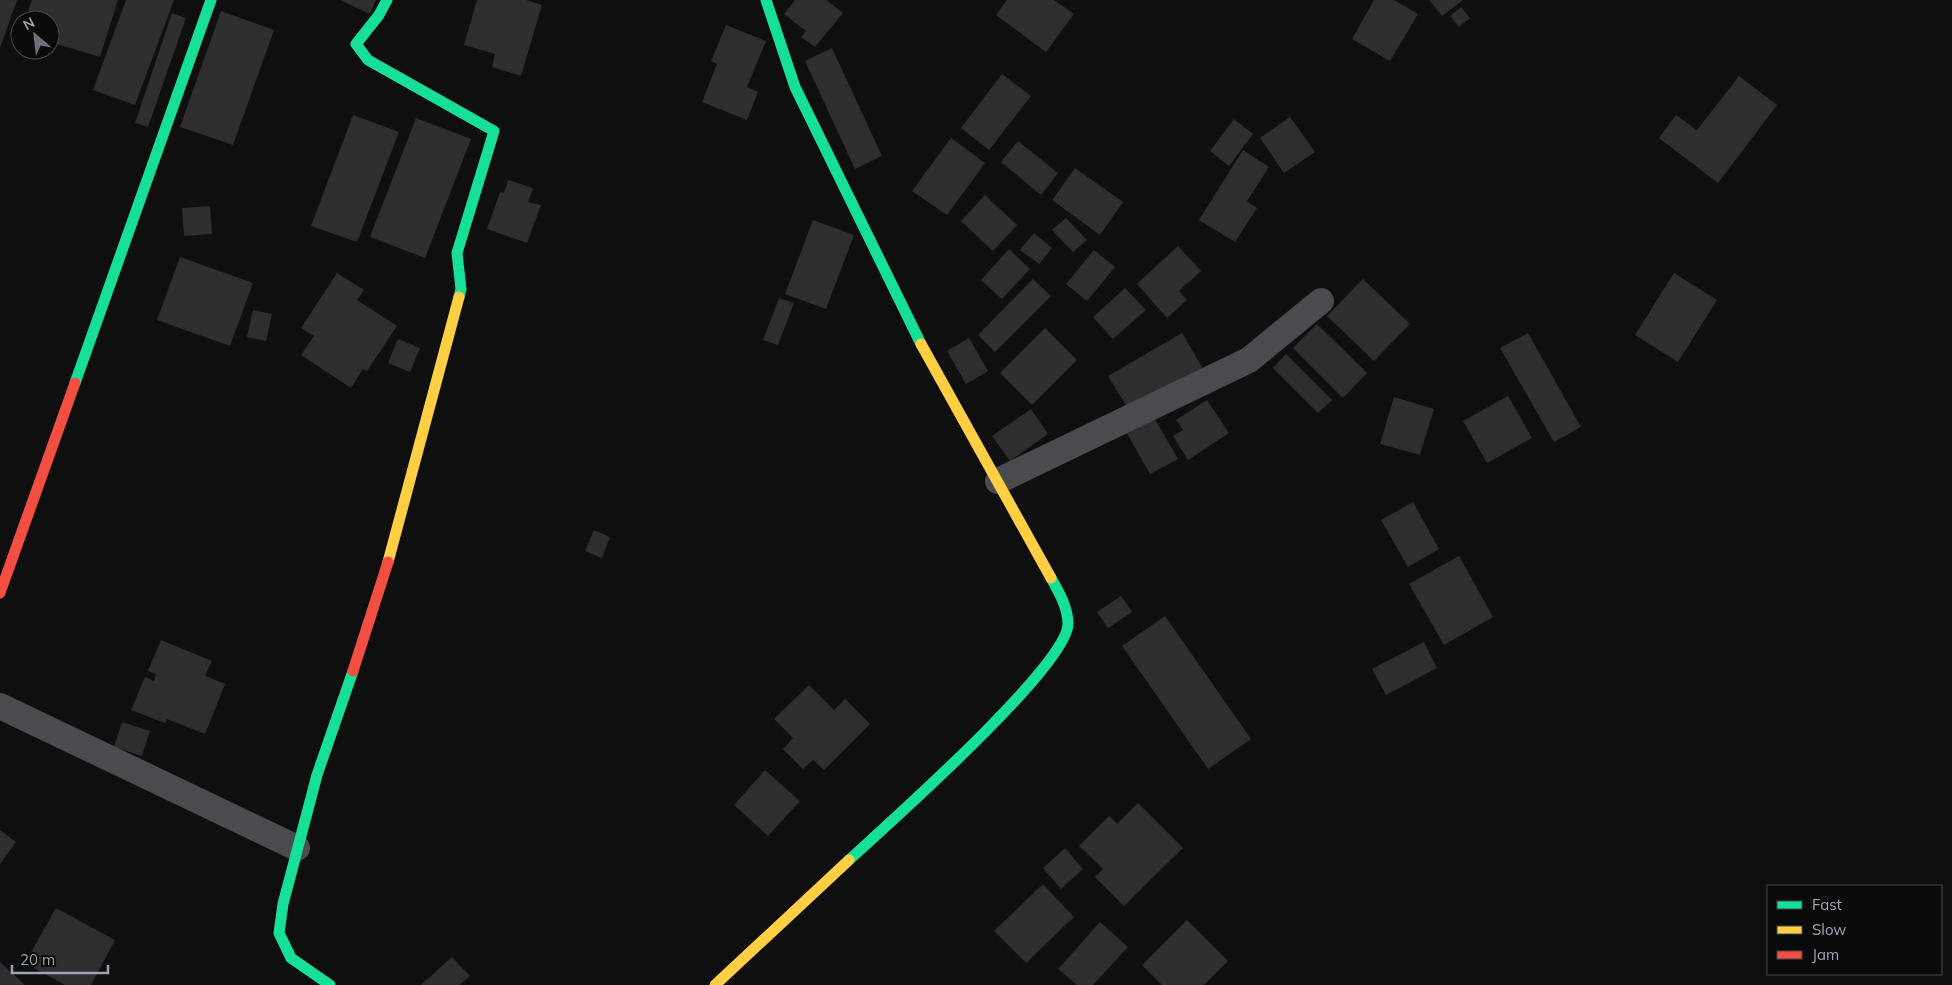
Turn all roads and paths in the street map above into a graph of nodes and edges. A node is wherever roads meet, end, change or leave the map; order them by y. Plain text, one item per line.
1 (212, 0) edge
2 (388, 0) edge
3 (766, 0) edge
4 (1321, 301) dead end
5 (998, 481) junction
6 (0, 593) edge
7 (0, 706) edge
8 (297, 848) junction
9 (330, 985) edge
10 (715, 985) edge

1 - 6 street
2 - 8 street
3 - 5 street
4 - 5 street
5 - 10 street
7 - 8 street
8 - 9 street

